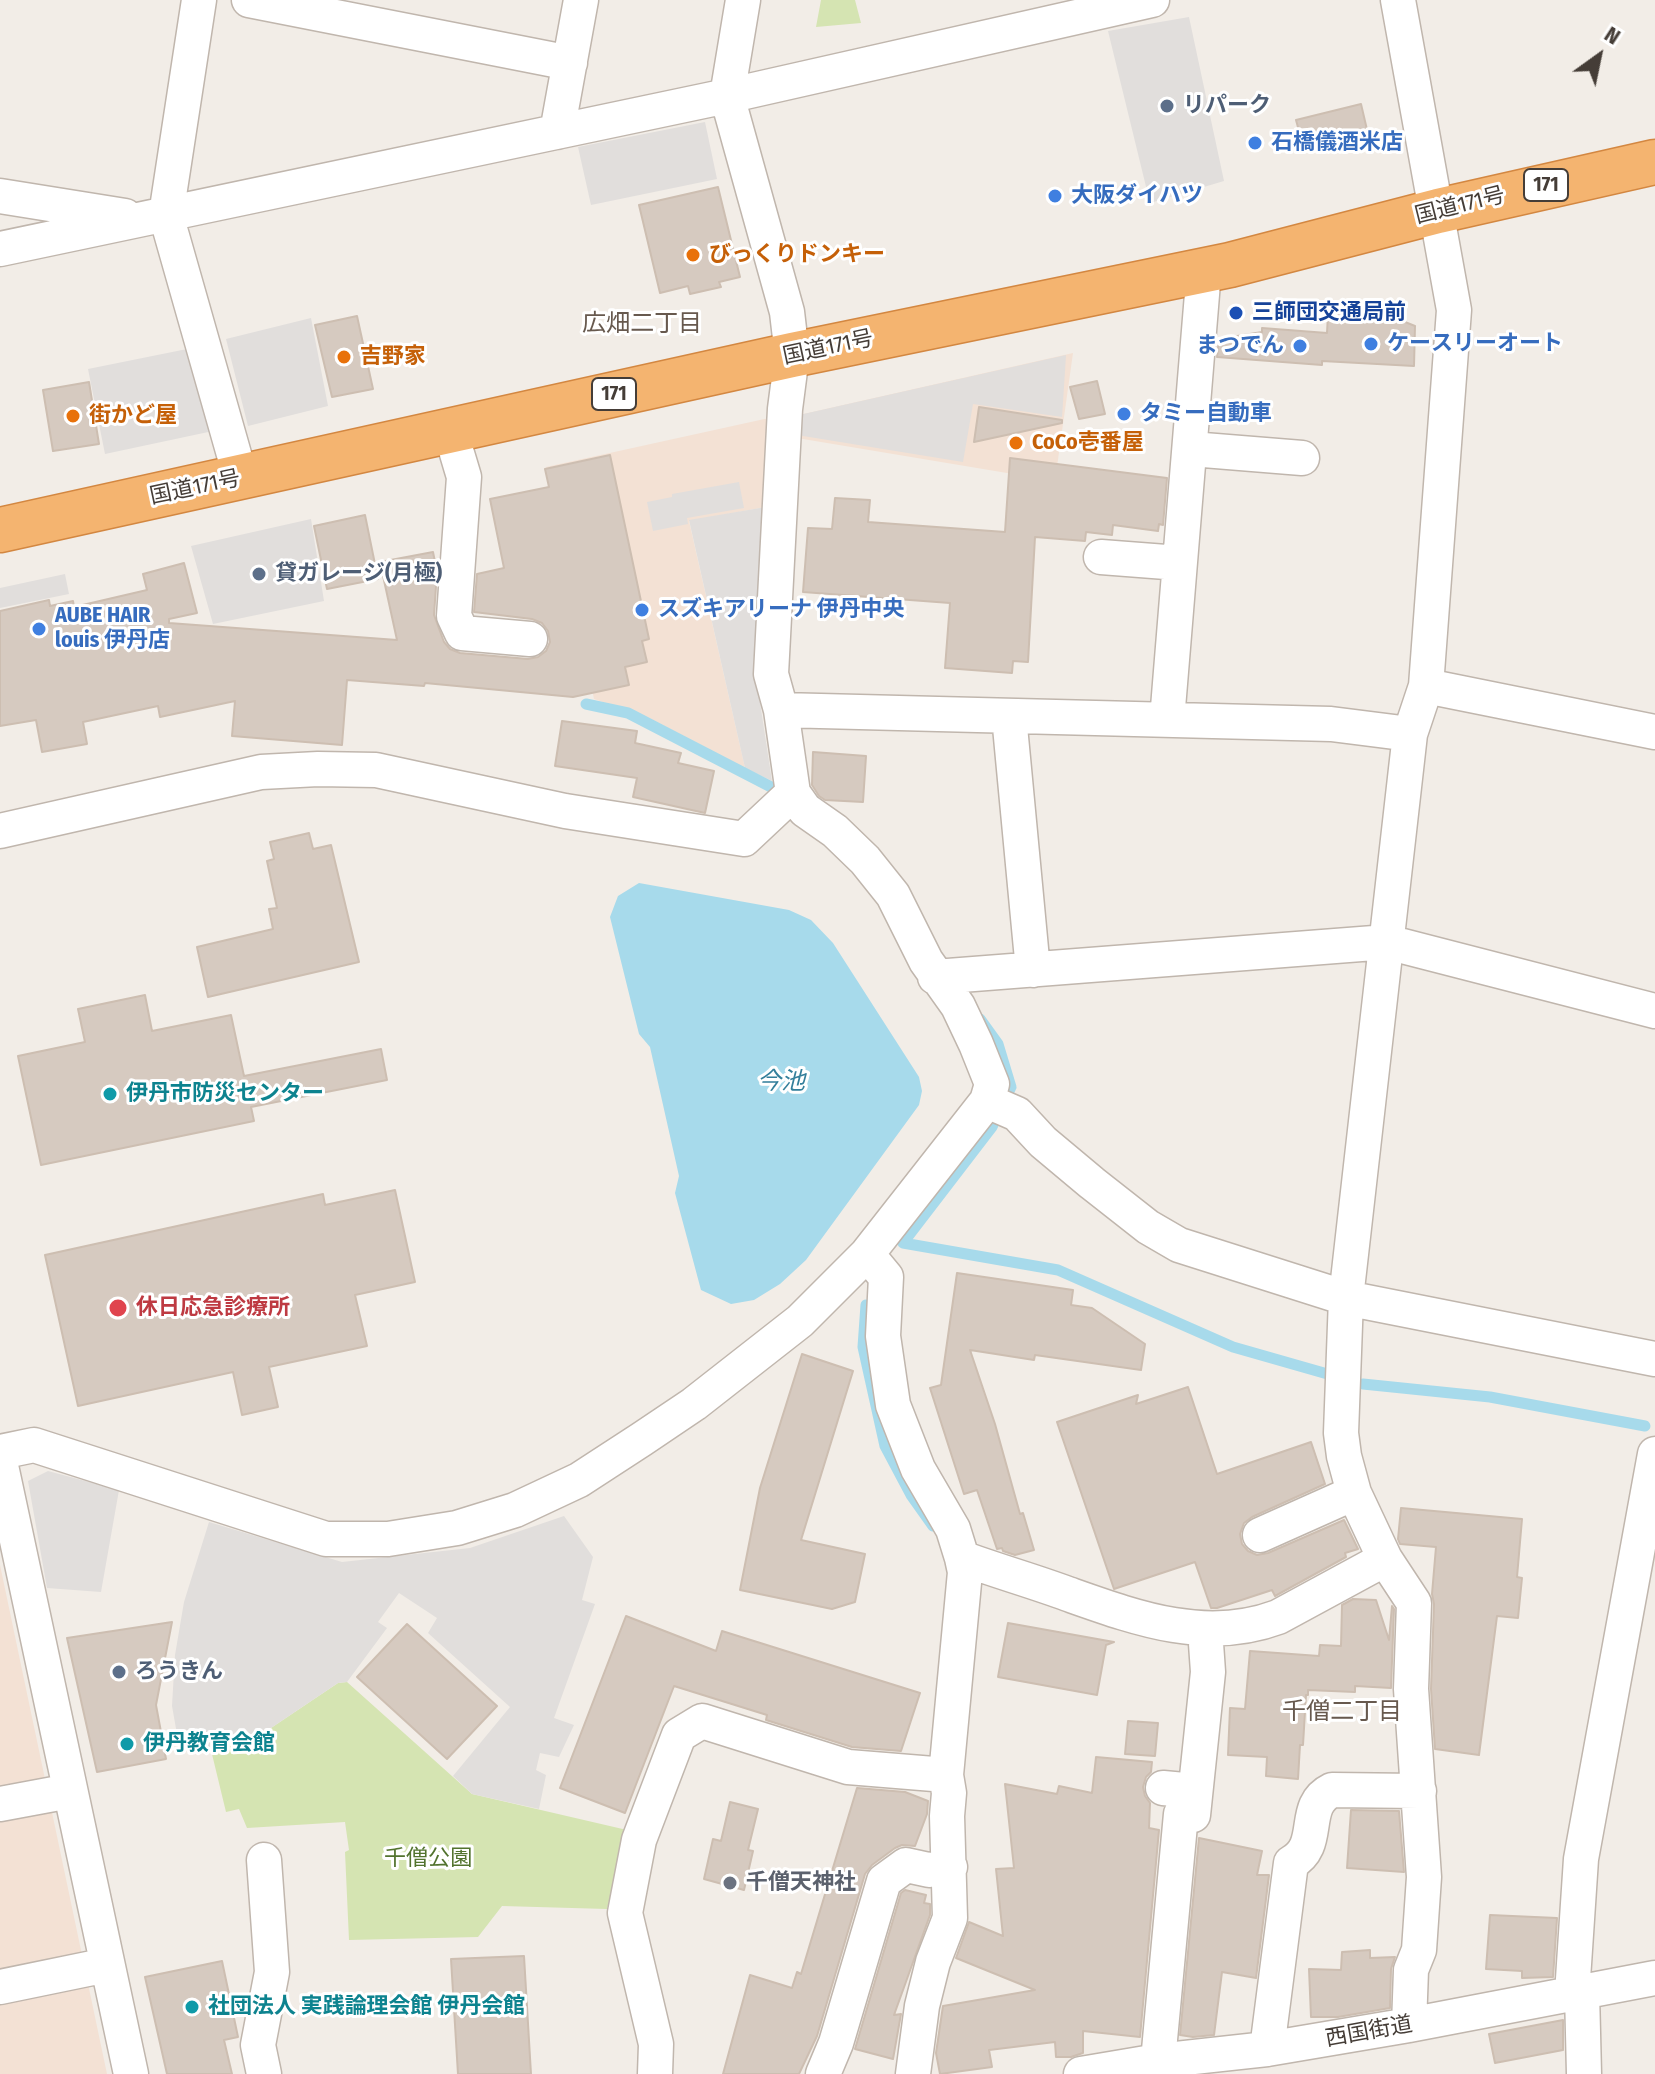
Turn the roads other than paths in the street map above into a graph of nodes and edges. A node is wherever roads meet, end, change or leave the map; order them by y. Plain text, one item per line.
1 (199, 0) edge
2 (249, 0) edge
3 (581, 0) edge
4 (743, 0) edge
5 (1152, 0) edge
6 (1398, 0) edge
7 (570, 63) junction
8 (727, 96) junction
9 (557, 132) junction
10 (1655, 162) edge
11 (0, 196) edge
12 (1438, 211) junction
13 (156, 217) junction
14 (0, 249) edge
15 (1204, 270) junction
16 (792, 355) junction
17 (450, 430) junction
18 (1191, 449) junction
19 (1302, 458) dead end
20 (241, 479) junction
21 (0, 530) edge
22 (1101, 557) dead end
23 (1179, 563) junction
24 (530, 639) dead end
25 (1426, 686) junction
26 (781, 710) junction
27 (1009, 716) junction
28 (1167, 720) junction
29 (1655, 732) edge
30 (1410, 734) junction
31 (793, 793) junction
32 (0, 831) edge
33 (1387, 942) junction
34 (1033, 970) junction
35 (935, 977) junction
36 (1655, 1011) edge
37 (987, 1101) junction
38 (867, 1254) junction
39 (1346, 1298) junction
40 (1655, 1359) edge
41 (0, 1452) edge
42 (1655, 1454) edge
43 (0, 1461) edge
44 (1354, 1493) junction
45 (1260, 1535) dead end
46 (962, 1558) junction
47 (1385, 1559) junction
48 (1205, 1629) junction
49 (946, 1775) junction
50 (70, 1791) junction
51 (1419, 1791) junction
52 (0, 1804) edge
53 (264, 1860) dead end
54 (950, 1867) junction
55 (107, 1965) junction
56 (1655, 1978) edge
57 (0, 1987) edge
58 (1577, 1993) junction
59 (1409, 2025) junction
60 (1259, 2058) edge
61 (1158, 2061) junction
62 (131, 2074) edge
63 (264, 2074) edge
64 (655, 2074) edge
65 (823, 2074) edge
66 (913, 2074) edge
67 (1081, 2074) edge
68 (1584, 2074) edge

1 - 13 street
2 - 7 street
3 - 7 street
4 - 8 street
5 - 8 street
6 - 12 street
7 - 9 street
8 - 9 street
8 - 16 street
9 - 13 street
10 - 12 highway, 国道171号 / 171
11 - 13 street
12 - 15 highway, 国道171号 / 171
12 - 25 street
13 - 14 street
13 - 20 street
15 - 16 highway, 国道171号 / 171
15 - 18 street
16 - 17 highway, 国道171号 / 171
16 - 26 street
17 - 20 highway, 国道171号 / 171
17 - 24 street
18 - 19 street
18 - 23 street
20 - 21 highway, 国道171号 / 171
22 - 23 street
23 - 28 street
25 - 29 street
25 - 30 street
26 - 27 street
26 - 31 street
27 - 28 street
27 - 34 street
28 - 30 street
30 - 33 street
31 - 32 street
31 - 35 street
33 - 34 street
33 - 36 street
33 - 39 street
34 - 35 street
35 - 37 street
37 - 38 street
37 - 39 street
38 - 41 street
38 - 46 street
39 - 40 street
39 - 44 street
42 - 58 street
43 - 50 street
44 - 45 street
44 - 47 street
46 - 48 street
46 - 49 street
47 - 48 street
47 - 51 street
48 - 61 street
49 - 54 street
49 - 64 street
50 - 52 street
50 - 55 street
51 - 59 street
51 - 60 street
53 - 63 street
54 - 65 street
54 - 66 street
55 - 57 street
55 - 62 street
56 - 58 street, 西国街道
58 - 59 street, 西国街道
58 - 68 street
59 - 60 street, 西国街道
60 - 61 street, 西国街道
61 - 67 street, 西国街道

